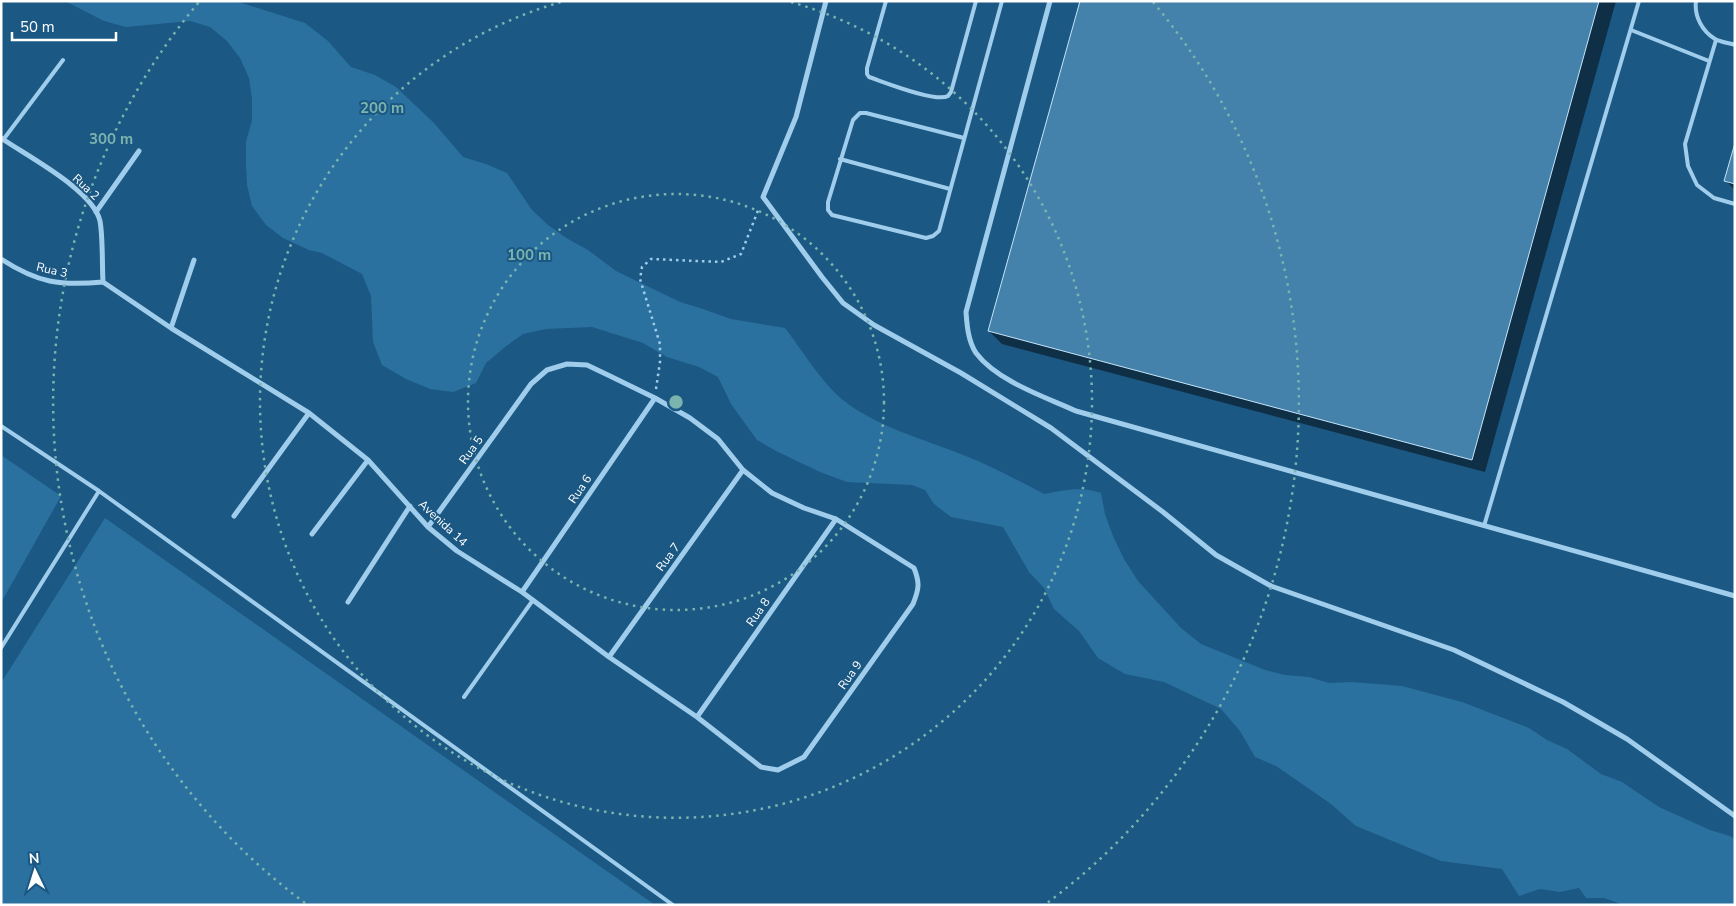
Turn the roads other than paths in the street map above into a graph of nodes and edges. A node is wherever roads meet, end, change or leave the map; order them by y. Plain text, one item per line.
1 (826, 1) edge
2 (886, 1) edge
3 (976, 1) edge
4 (1002, 1) edge
5 (1050, 1) edge
6 (1639, 1) edge
7 (1696, 1) edge
8 (1631, 30) junction
9 (1716, 40) junction
10 (1735, 45) edge
11 (63, 60) dead end
12 (1710, 61) junction
13 (964, 138) junction
14 (2, 139) edge
15 (139, 151) dead end
16 (840, 159) junction
17 (950, 189) junction
18 (1735, 204) edge
19 (96, 212) junction
20 (1, 260) edge
21 (194, 260) dead end
22 (103, 282) junction
23 (171, 328) junction
24 (655, 398) junction
25 (309, 413) junction
26 (1, 426) edge
27 (368, 460) junction
28 (743, 470) junction
29 (99, 491) junction
30 (410, 506) junction
31 (234, 516) dead end
32 (836, 519) junction
33 (1484, 526) junction
34 (428, 527) junction
35 (312, 534) dead end
36 (522, 592) junction
37 (1735, 596) edge
38 (534, 600) junction
39 (348, 602) dead end
40 (913, 604) joint
41 (1, 648) edge
42 (609, 657) junction
43 (464, 697) dead end
44 (697, 717) junction
45 (804, 757) joint
46 (1735, 816) edge
47 (673, 905) edge

1 - 46 street
2 - 3 lane
4 - 13 lane
5 - 33 street
6 - 8 lane
7 - 9 lane
8 - 12 lane
8 - 33 lane
9 - 10 lane
9 - 12 lane
11 - 14 lane
12 - 18 lane
13 - 16 lane
13 - 17 lane
14 - 19 street, Rua 2
15 - 19 street
16 - 17 lane
16 - 17 lane
19 - 22 street, Rua 2
20 - 22 street, Rua 3
21 - 23 street
22 - 23 street, Avenida 14
23 - 25 street, Avenida 14
24 - 28 street, Rua 5
24 - 34 street, Rua 5
24 - 36 street, Rua 6
25 - 27 street, Avenida 14
25 - 31 street
26 - 29 lane
27 - 30 street, Avenida 14
27 - 35 street
28 - 32 street, Rua 5
28 - 42 street, Rua 7
29 - 41 lane
29 - 47 lane
30 - 34 street, Avenida 14
30 - 39 street
32 - 40 street, Rua 5
32 - 44 street, Rua 8
33 - 37 street
34 - 36 street, Avenida 14
36 - 38 street, Avenida 14
38 - 42 street, Avenida 14
38 - 43 lane
40 - 45 street, Rua 9
42 - 44 street, Avenida 14
44 - 45 street, Avenida 14

